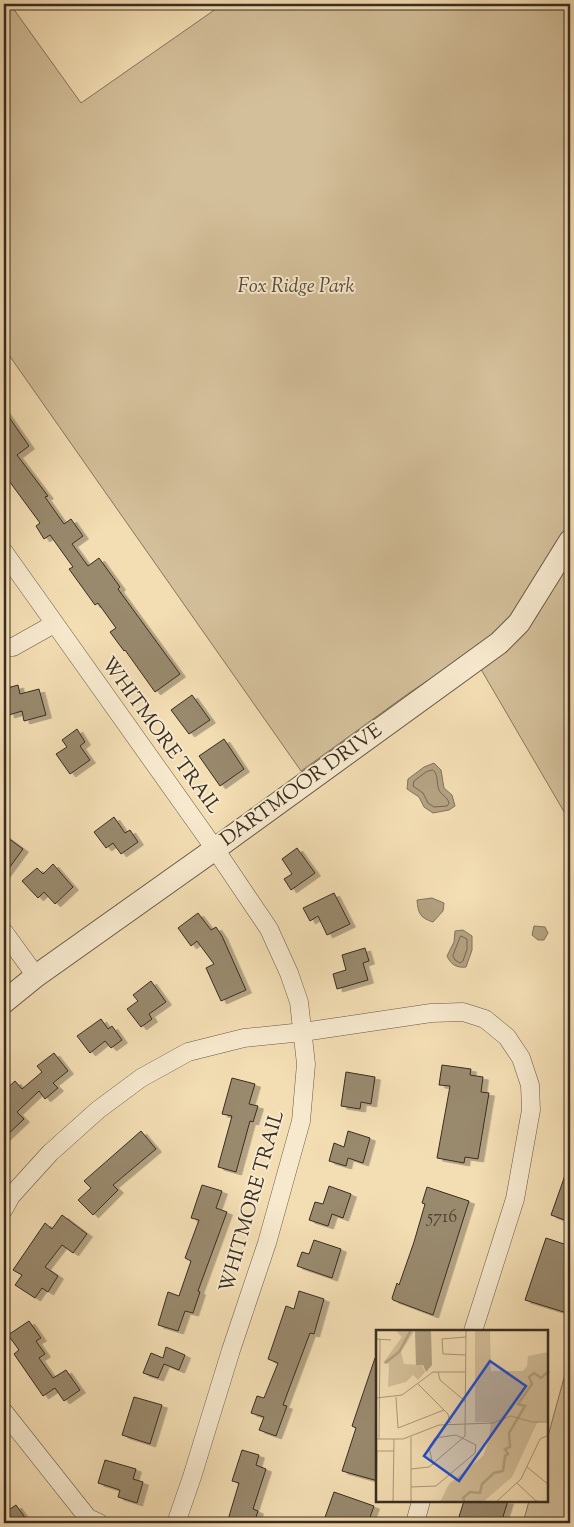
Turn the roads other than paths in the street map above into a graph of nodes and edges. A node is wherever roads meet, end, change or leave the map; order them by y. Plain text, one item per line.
1 (570, 541) edge
2 (4, 552) edge
3 (54, 624) junction
4 (4, 647) edge
5 (215, 849) junction
6 (4, 932) edge
7 (36, 976) junction
8 (4, 1002) edge
9 (303, 1032) junction
10 (4, 1209) edge
11 (473, 1330) edge
12 (4, 1412) edge
13 (421, 1502) edge
14 (99, 1523) edge
15 (176, 1523) edge
16 (415, 1523) edge

1 - 5 street, DARTMOOR DRIVE
2 - 3 street, WHITMORE TRAIL
3 - 4 street
3 - 5 street, WHITMORE TRAIL
5 - 7 street, DARTMOOR DRIVE
5 - 9 street, WHITMORE TRAIL
6 - 7 street
7 - 8 street, DARTMOOR DRIVE
9 - 10 street
9 - 11 street
9 - 15 street, WHITMORE TRAIL
12 - 14 street
13 - 16 street

